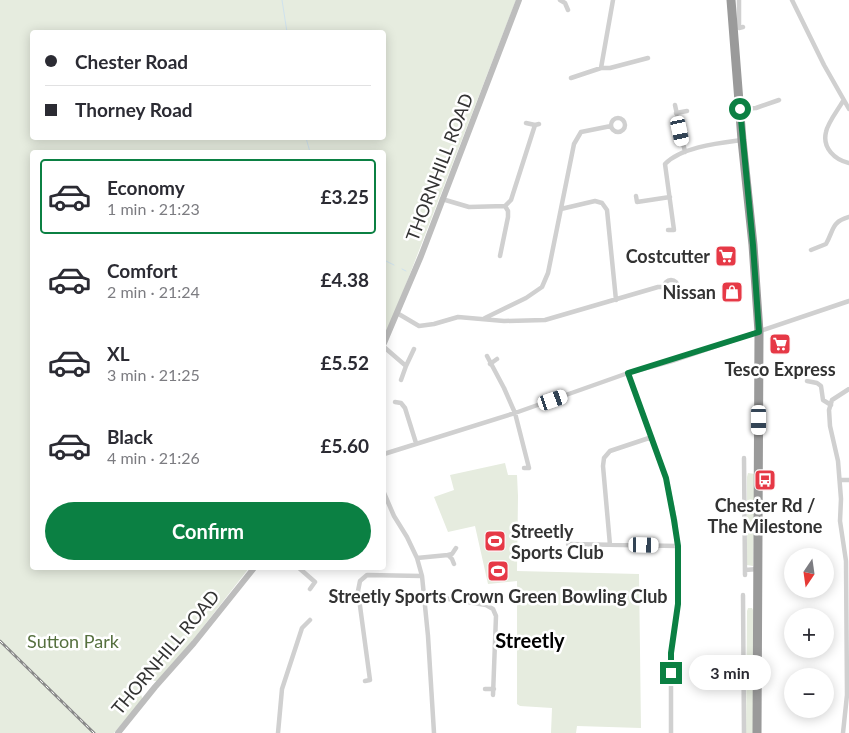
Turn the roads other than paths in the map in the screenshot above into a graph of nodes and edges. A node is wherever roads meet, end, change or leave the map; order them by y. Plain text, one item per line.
1 (519, 0) edge
2 (613, 0) edge
3 (731, 0) edge
4 (739, 0) edge
5 (792, 0) edge
6 (564, 1) edge
7 (568, 10) dead end
8 (744, 27) dead end
9 (644, 57) dead end
10 (601, 68) junction
11 (571, 78) dead end
12 (778, 100) dead end
13 (843, 101) junction
14 (674, 105) dead end
15 (740, 109) junction
16 (849, 109) edge
17 (687, 110) dead end
18 (676, 113) junction
19 (526, 124) dead end
20 (611, 126) dead end
21 (742, 140) junction
22 (685, 152) junction
23 (518, 154) dead end
24 (524, 156) junction
25 (849, 163) edge
26 (508, 185) dead end
27 (515, 187) junction
28 (636, 196) dead end
29 (670, 197) junction
30 (442, 199) junction
31 (505, 206) junction
32 (561, 209) junction
33 (849, 217) edge
34 (668, 230) dead end
35 (815, 240) dead end
36 (817, 246) junction
37 (811, 250) dead end
38 (500, 256) dead end
39 (664, 287) dead end
40 (616, 300) junction
41 (849, 301) edge
42 (397, 313) junction
43 (484, 319) junction
44 (759, 332) junction
45 (386, 340) edge
46 (386, 347) edge
47 (414, 349) dead end
48 (486, 356) dead end
49 (497, 360) dead end
50 (490, 364) junction
51 (406, 366) junction
52 (628, 373) junction
53 (401, 380) dead end
54 (807, 381) dead end
55 (849, 389) edge
56 (395, 402) dead end
57 (830, 405) junction
58 (515, 413) junction
59 (652, 437) junction
60 (416, 443) junction
61 (386, 453) edge
62 (744, 458) dead end
63 (524, 468) dead end
64 (745, 470) junction
65 (759, 470) junction
66 (840, 480) junction
67 (849, 480) edge
68 (386, 498) edge
69 (568, 544) dead end
70 (610, 545) junction
71 (678, 546) junction
72 (456, 548) dead end
73 (448, 555) junction
74 (417, 558) junction
75 (454, 564) dead end
76 (758, 569) junction
77 (252, 570) edge
78 (301, 570) edge
79 (366, 570) edge
80 (367, 574) junction
81 (422, 576) junction
82 (310, 589) dead end
83 (424, 595) junction
84 (744, 595) dead end
85 (310, 620) dead end
86 (305, 624) junction
87 (310, 628) dead end
88 (848, 652) edge
89 (369, 680) dead end
90 (486, 689) dead end
91 (494, 689) junction
92 (493, 695) dead end
93 (118, 733) edge
94 (278, 733) edge
95 (434, 733) edge
96 (671, 733) edge
97 (744, 733) edge
98 (758, 733) edge
99 (843, 733) edge

1 - 30 main road, THORNHILL ROAD
2 - 10 street
3 - 15 highway
4 - 8 street
5 - 13 street
6 - 7 street
9 - 10 street
10 - 11 street
12 - 15 street
13 - 16 street
13 - 25 street
14 - 18 street
15 - 21 highway
17 - 18 street
18 - 22 street
19 - 24 street
20 - 32 street
21 - 22 street
21 - 44 highway
22 - 29 street
23 - 24 street
24 - 27 street
26 - 27 street
27 - 31 street
28 - 29 street
29 - 34 street
30 - 31 street
30 - 42 main road, THORNHILL ROAD
31 - 38 street
32 - 40 street
32 - 43 street
33 - 36 street
35 - 36 street
36 - 37 street
39 - 40 street
40 - 43 street
41 - 44 street
42 - 43 street
42 - 45 main road, THORNHILL ROAD
44 - 52 street
44 - 65 highway
46 - 51 street
47 - 51 street
48 - 50 street
49 - 50 street
50 - 58 street
51 - 53 street
52 - 58 street
52 - 59 street
54 - 57 street
55 - 57 street
56 - 60 street
57 - 66 street
58 - 60 street
58 - 63 street
59 - 70 street
59 - 71 street
60 - 61 street
62 - 64 street
64 - 65 street
64 - 76 street
65 - 76 highway
66 - 67 street
66 - 88 street
68 - 74 street
69 - 70 street
70 - 71 street
71 - 96 street
72 - 73 street
73 - 74 street
73 - 75 street
74 - 81 street
76 - 98 highway
77 - 93 main road, THORNHILL ROAD
78 - 82 street
79 - 80 street
80 - 81 street
80 - 89 street
81 - 83 street
83 - 91 street
83 - 95 street
84 - 97 street
85 - 86 street
86 - 87 street
86 - 94 street
88 - 99 street
90 - 91 street
91 - 92 street

